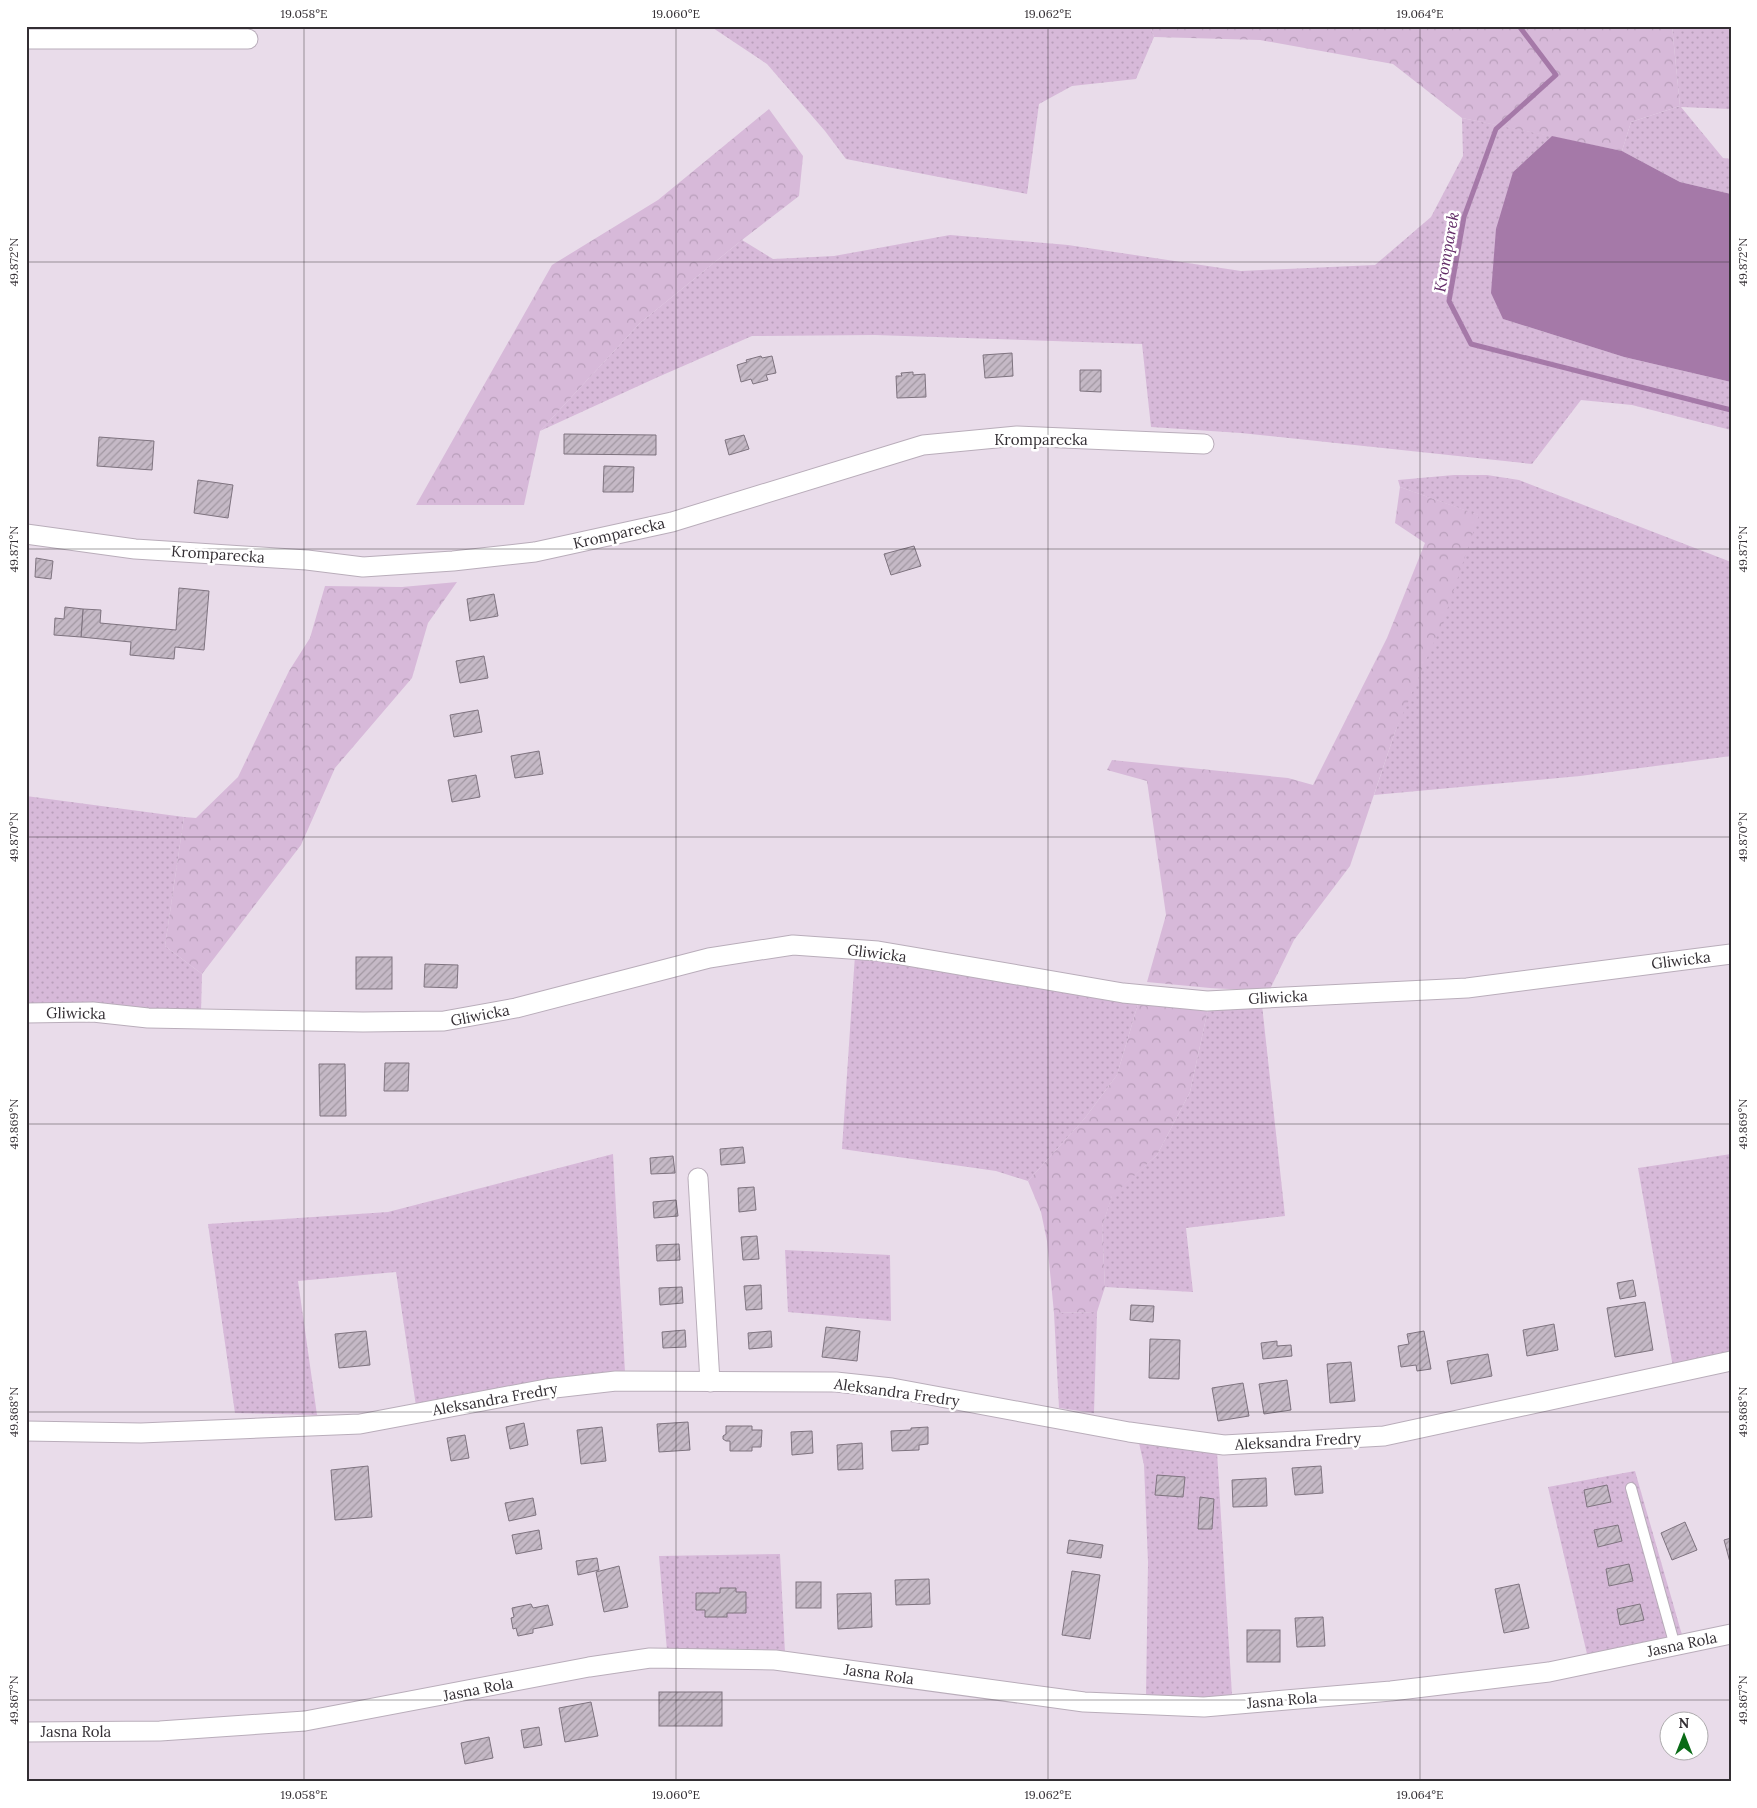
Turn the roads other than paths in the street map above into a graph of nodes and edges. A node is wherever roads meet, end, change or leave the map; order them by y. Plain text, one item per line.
1 (174, 32) edge
2 (248, 32) edge
3 (34, 34) edge
4 (1204, 444) dead end
5 (26, 534) edge
6 (1731, 954) edge
7 (26, 1013) edge
8 (698, 1178) dead end
9 (1731, 1361) edge
10 (710, 1382) junction
11 (26, 1431) edge
12 (1631, 1488) dead end
13 (1731, 1634) edge
14 (1675, 1646) junction
15 (26, 1732) edge

1 - 2 street
1 - 3 street
4 - 5 street, Kromparecka
6 - 7 street, Gliwicka
8 - 10 street
9 - 10 street, Aleksandra Fredry
10 - 11 street, Aleksandra Fredry
12 - 14 lane
13 - 14 street, Jasna Rola
14 - 15 street, Jasna Rola

